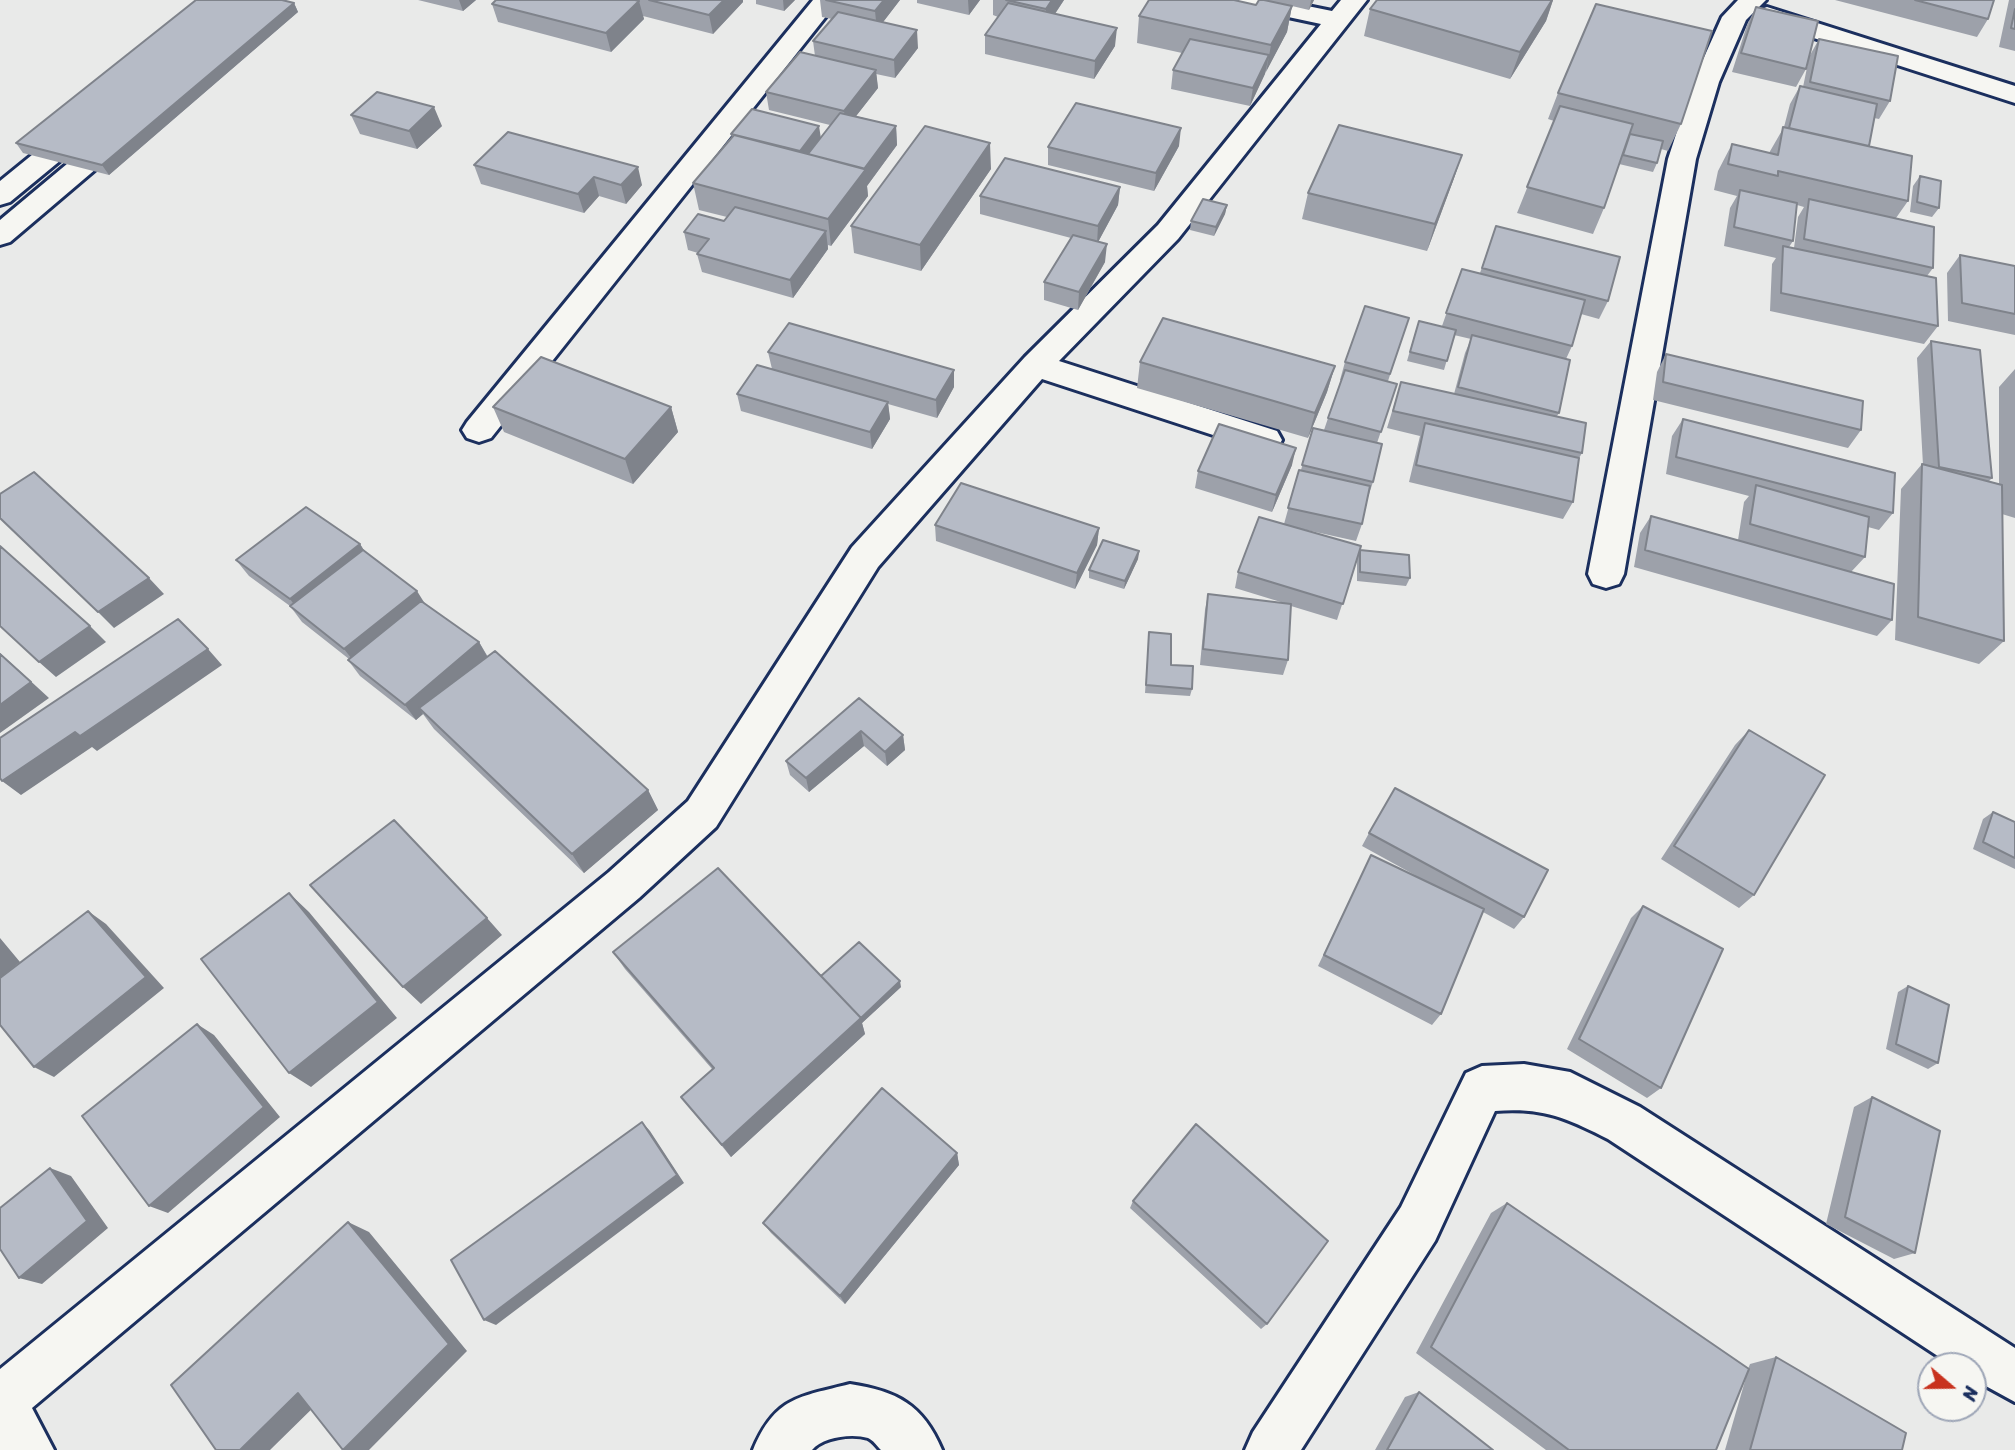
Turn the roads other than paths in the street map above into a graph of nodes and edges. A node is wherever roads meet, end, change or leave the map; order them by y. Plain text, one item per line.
1 (826, 0) edge
2 (1241, 0) edge
3 (1750, 3) edge
4 (1346, 10) edge
5 (2015, 95) edge
6 (107, 108) edge
7 (136, 121) edge
8 (0, 195) edge
9 (0, 234) edge
10 (1036, 365) junction
11 (479, 430) dead end
12 (1265, 440) edge
13 (1606, 574) dead end
14 (2015, 1377) edge
15 (0, 1403) edge
16 (28, 1450) edge
17 (779, 1450) edge
18 (916, 1450) edge
19 (1272, 1450) edge

1 - 11 street
2 - 4 street
3 - 5 street
3 - 13 street
4 - 10 street
6 - 8 street
7 - 9 street
10 - 12 street
10 - 15 street
14 - 19 street
15 - 16 street
17 - 18 street

